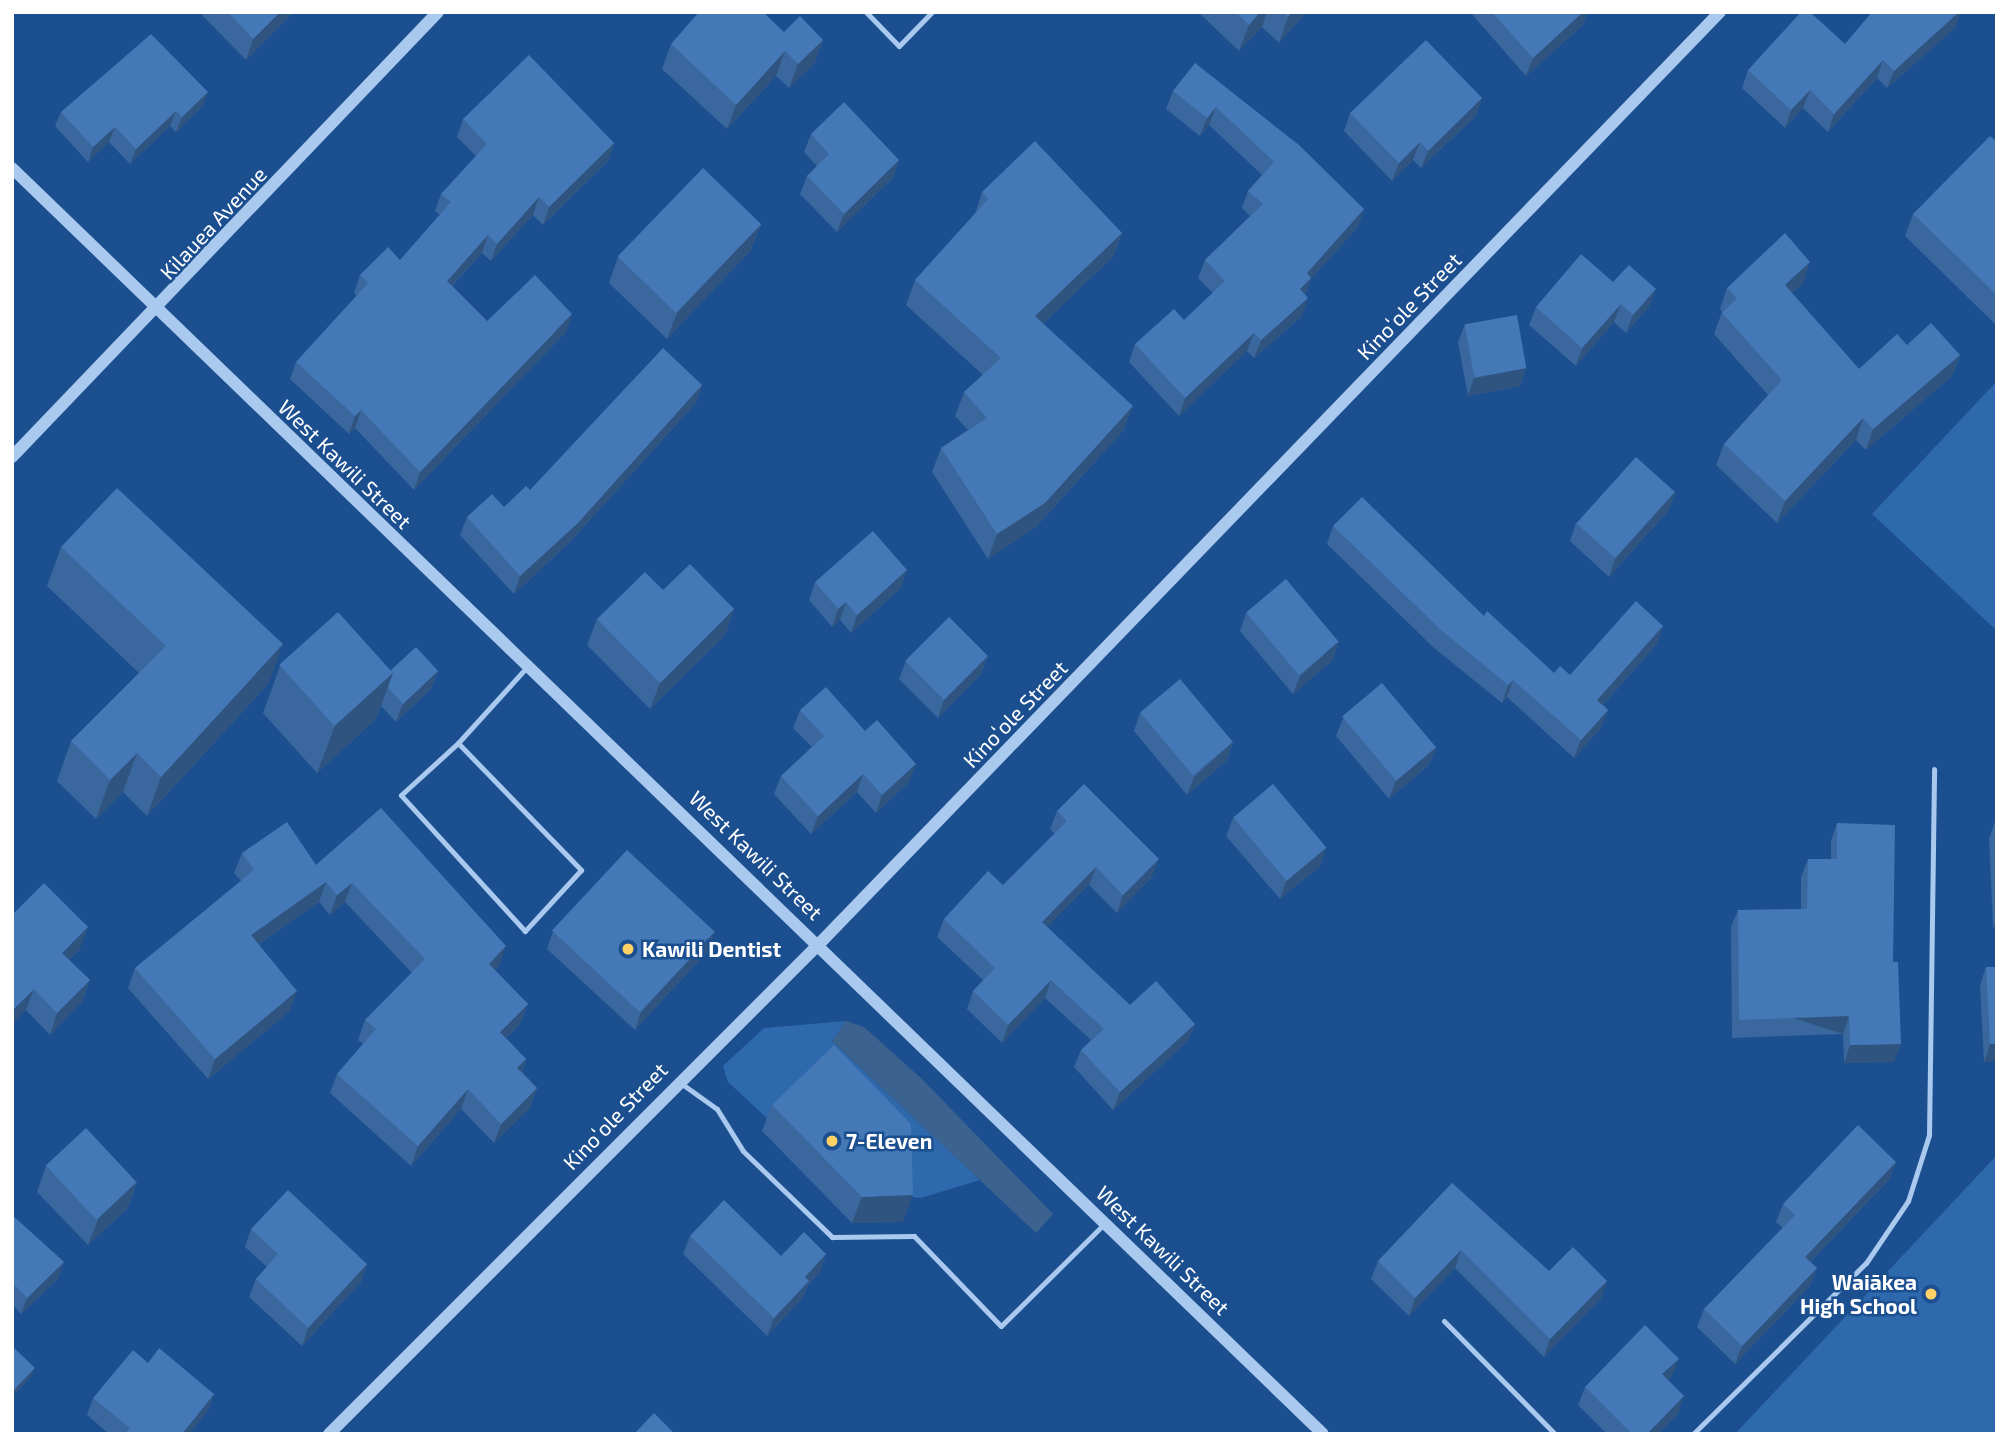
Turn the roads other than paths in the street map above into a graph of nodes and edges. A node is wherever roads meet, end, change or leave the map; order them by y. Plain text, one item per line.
1 (438, 12) edge
2 (866, 12) edge
3 (932, 12) edge
4 (1720, 12) edge
5 (12, 168) edge
6 (156, 311) junction
7 (12, 457) edge
8 (528, 666) junction
9 (458, 743) junction
10 (1934, 769) dead end
11 (820, 943) junction
12 (676, 1080) junction
13 (1106, 1222) junction
14 (1444, 1321) dead end
15 (329, 1434) edge
16 (1323, 1434) edge
17 (1555, 1434) edge
18 (1693, 1434) edge

1 - 6 street, Kilauea Avenue
2 - 3 lane
4 - 11 street, Kinoʻole Street
5 - 6 street, West Kawili Street
6 - 7 street, Kilauea Avenue
6 - 8 street, West Kawili Street
8 - 9 lane
8 - 11 street, West Kawili Street
9 - 9 lane
10 - 18 lane
11 - 12 street, Kinoʻole Street
11 - 13 street, West Kawili Street
12 - 13 lane
12 - 15 street, Kinoʻole Street
13 - 16 street, West Kawili Street
14 - 17 lane

